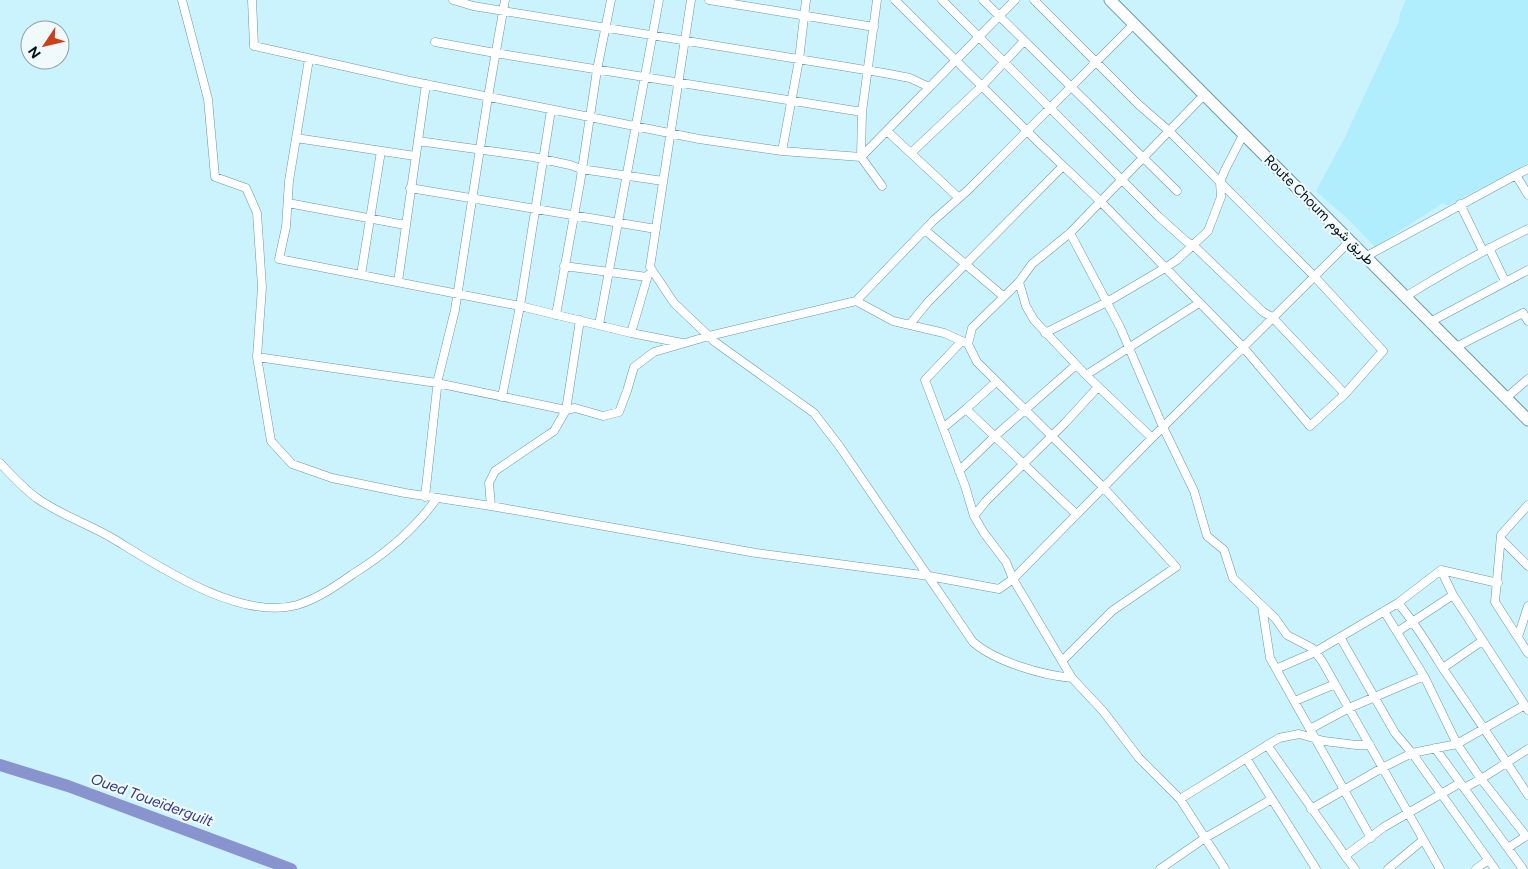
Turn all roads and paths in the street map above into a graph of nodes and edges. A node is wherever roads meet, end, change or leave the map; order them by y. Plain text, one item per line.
1 (182, 0) edge
2 (252, 0) edge
3 (452, 0) edge
4 (506, 0) edge
5 (611, 0) edge
6 (659, 0) edge
7 (691, 0) edge
8 (709, 0) edge
9 (806, 0) edge
10 (877, 0) edge
11 (895, 0) edge
12 (942, 0) edge
13 (983, 0) edge
14 (1015, 0) edge
15 (1034, 0) edge
16 (1110, 0) edge
17 (503, 11) junction
18 (804, 16) junction
19 (999, 16) junction
20 (1134, 24) junction
21 (874, 27) junction
22 (606, 28) junction
23 (653, 36) junction
24 (978, 37) junction
25 (685, 40) junction
26 (1024, 41) junction
27 (435, 42) dead end
28 (495, 54) junction
29 (309, 58) junction
30 (799, 60) junction
31 (956, 60) junction
32 (1096, 61) junction
33 (1004, 62) junction
34 (596, 70) junction
35 (868, 71) junction
36 (646, 78) junction
37 (678, 83) junction
38 (426, 84) junction
39 (982, 86) junction
40 (1070, 86) junction
41 (929, 87) junction
42 (1204, 95) junction
43 (488, 97) junction
44 (791, 102) junction
45 (1050, 107) junction
46 (552, 110) junction
47 (862, 112) junction
48 (588, 117) junction
49 (636, 127) junction
50 (887, 131) junction
51 (1027, 131) junction
52 (1169, 131) junction
53 (671, 134) junction
54 (1244, 134) junction
55 (296, 138) junction
56 (418, 141) junction
57 (480, 150) junction
58 (381, 151) junction
59 (782, 151) junction
60 (911, 153) junction
61 (415, 156) junction
62 (1144, 157) junction
63 (861, 158) junction
64 (543, 159) junction
65 (1063, 166) junction
66 (1528, 168) edge
67 (581, 169) junction
68 (1516, 175) junction
69 (627, 176) junction
70 (1122, 179) junction
71 (663, 181) junction
72 (1220, 182) junction
73 (882, 186) dead end
74 (410, 188) junction
75 (1177, 192) dead end
76 (1528, 195) edge
77 (472, 198) junction
78 (959, 198) junction
79 (1100, 201) junction
80 (288, 202) junction
81 (1460, 204) junction
82 (535, 209) junction
83 (574, 215) junction
84 (370, 218) junction
85 (618, 223) junction
86 (405, 225) junction
87 (1528, 229) edge
88 (656, 230) junction
89 (925, 230) junction
90 (1070, 233) junction
91 (1350, 240) junction
92 (1193, 245) junction
93 (1486, 249) junction
94 (1365, 257) junction
95 (966, 264) junction
96 (564, 266) junction
97 (650, 267) junction
98 (1165, 268) junction
99 (1528, 270) edge
100 (609, 272) junction
101 (361, 275) junction
102 (1314, 276) junction
103 (647, 278) junction
104 (1505, 281) junction
105 (398, 282) junction
106 (1019, 282) junction
107 (457, 293) junction
108 (1004, 296) junction
109 (1405, 297) junction
110 (856, 301) junction
111 (1107, 302) junction
112 (1200, 303) junction
113 (520, 306) junction
114 (1526, 312) edge
115 (556, 314) junction
116 (1272, 317) junction
117 (580, 320) junction
118 (1528, 321) edge
119 (1430, 322) junction
120 (910, 324) junction
121 (599, 325) junction
122 (631, 333) junction
123 (1045, 333) junction
124 (709, 336) junction
125 (685, 343) junction
126 (965, 343) junction
127 (1129, 347) junction
128 (1243, 347) junction
129 (1456, 347) junction
130 (257, 357) junction
131 (1076, 365) junction
132 (1086, 374) junction
133 (1528, 378) edge
134 (996, 382) junction
135 (437, 383) junction
136 (1098, 387) junction
137 (1345, 394) junction
138 (502, 397) junction
139 (1506, 398) junction
140 (966, 409) junction
141 (566, 410) junction
142 (1026, 410) junction
143 (1528, 420) edge
144 (1163, 427) junction
145 (943, 428) junction
146 (1052, 436) junction
147 (994, 437) junction
148 (1152, 438) junction
149 (0, 463) edge
150 (1023, 465) junction
151 (959, 471) junction
152 (1103, 488) junction
153 (425, 496) junction
154 (437, 498) junction
155 (490, 506) junction
156 (1527, 509) edge
157 (1076, 514) junction
158 (974, 516) junction
159 (1501, 538) junction
160 (1528, 566) edge
161 (1441, 570) junction
162 (928, 576) junction
163 (1013, 580) junction
164 (1498, 583) junction
165 (1453, 595) junction
166 (1398, 603) junction
167 (1262, 606) junction
168 (1528, 606) edge
169 (1384, 611) junction
170 (1414, 621) junction
171 (1397, 632) junction
172 (1340, 637) junction
173 (1518, 638) junction
174 (1482, 641) junction
175 (1315, 652) junction
176 (1528, 653) edge
177 (1062, 661) junction
178 (1443, 668) junction
179 (1276, 669) junction
180 (1424, 676) junction
181 (1072, 678) junction
182 (1335, 684) junction
183 (1374, 698) junction
184 (1295, 701) junction
185 (1349, 708) junction
186 (1526, 708) edge
187 (1485, 728) junction
188 (1310, 729) junction
189 (1316, 739) junction
190 (1457, 744) junction
191 (1267, 745) junction
192 (1370, 745) junction
193 (1435, 748) junction
194 (1528, 749) edge
195 (1412, 753) junction
196 (1246, 758) junction
197 (1507, 763) junction
198 (1382, 768) junction
199 (1481, 779) junction
200 (1462, 785) junction
201 (1345, 791) junction
202 (1443, 795) junction
203 (1528, 795) edge
204 (1180, 799) junction
205 (1272, 799) junction
206 (1311, 809) junction
207 (1408, 814) junction
208 (1206, 838) junction
209 (1371, 838) junction
210 (1423, 840) junction
211 (1508, 848) junction
212 (1345, 856) junction
213 (1488, 860) junction
214 (1160, 869) edge
215 (1225, 869) edge
216 (1316, 869) edge
217 (1355, 869) edge
218 (1388, 869) edge
219 (1440, 869) edge
220 (1476, 869) edge
221 (1495, 869) edge
222 (1523, 869) edge

1 - 130 street
2 - 29 street
3 - 17 street
4 - 17 street
5 - 22 street
6 - 23 street
7 - 25 street
8 - 18 street
9 - 18 street
10 - 21 street
11 - 31 street
12 - 24 street
13 - 19 street
14 - 19 street
15 - 32 street
16 - 20 highway, Route Choum طريق شوم
17 - 22 street
17 - 28 street
18 - 21 street
18 - 30 street
19 - 24 street
19 - 26 street
20 - 32 street
20 - 42 highway, Route Choum طريق شوم
21 - 35 street
22 - 23 street
22 - 34 street
23 - 25 street
23 - 36 street
24 - 31 street
24 - 33 street
25 - 30 street
25 - 37 street
26 - 33 street
26 - 40 street
27 - 28 street
28 - 34 street
28 - 43 street
29 - 38 street
29 - 55 street
30 - 35 street
30 - 44 street
31 - 39 street
31 - 41 street
32 - 40 street
32 - 52 street
33 - 39 street
33 - 45 street
34 - 36 street
34 - 48 street
35 - 41 street
35 - 47 street
36 - 37 street
36 - 49 street
37 - 44 street
37 - 53 street
38 - 43 street
38 - 56 street
39 - 51 street
39 - 60 street
40 - 45 street
40 - 62 street
41 - 50 street
42 - 52 street
42 - 54 highway, Route Choum طريق شوم
43 - 46 street
43 - 57 street
44 - 47 street
44 - 59 street
45 - 51 street
45 - 70 street
46 - 48 street
46 - 64 street
47 - 63 street
48 - 49 street
48 - 67 street
49 - 53 street
49 - 69 street
50 - 60 street
50 - 63 street
51 - 65 street
51 - 78 street
52 - 62 street
52 - 72 street
53 - 59 street
53 - 71 street
54 - 72 street
54 - 91 highway, Route Choum طريق شوم
55 - 58 street
55 - 80 street
56 - 57 street
56 - 61 street
57 - 64 street
57 - 77 street
58 - 61 street
58 - 84 street
59 - 63 street
60 - 78 street
61 - 74 street
62 - 70 street
62 - 75 street
63 - 73 street
64 - 67 street
64 - 82 street
65 - 79 street
65 - 95 street
66 - 68 street
67 - 69 street
67 - 83 street
68 - 76 street
68 - 81 street
69 - 71 street
69 - 85 street
70 - 79 street
70 - 92 street
71 - 88 street
72 - 92 street
72 - 102 street
74 - 77 street
74 - 86 street
77 - 82 street
77 - 107 street
78 - 89 street
79 - 90 street
79 - 98 street
80 - 84 street
80 - 101 street
81 - 93 street
81 - 94 street
82 - 83 street
82 - 113 street
83 - 85 street
83 - 96 street
84 - 86 street
84 - 101 street
85 - 88 street
85 - 100 street
86 - 105 street
87 - 93 street
88 - 97 street
89 - 95 street
89 - 110 street
90 - 106 street
90 - 111 street
91 - 94 highway, Route Choum طريق شوم
91 - 102 street
92 - 98 street
92 - 116 street
93 - 104 street
93 - 109 street
94 - 109 highway, Route Choum طريق شوم
95 - 108 street
95 - 120 street
96 - 100 street
96 - 115 street
97 - 103 street
97 - 124 street
98 - 111 street
98 - 112 street
99 - 104 street
100 - 103 street
100 - 121 street
101 - 105 street
102 - 116 street
102 - 137 street
103 - 122 street
104 - 119 street
105 - 107 street
106 - 108 street
106 - 123 street
107 - 113 street
107 - 135 street
108 - 126 street
109 - 119 highway, Route Choum طريق شوم
110 - 120 street
110 - 124 street
111 - 123 street
111 - 127 street
112 - 127 street
112 - 128 street
113 - 115 street
113 - 138 street
114 - 118 street
114 - 129 street
115 - 117 street
116 - 128 street
116 - 137 street
117 - 121 street
117 - 141 street
119 - 129 highway, Route Choum طريق شوم
120 - 126 street
121 - 122 street
122 - 125 street
123 - 131 street
124 - 125 street
124 - 162 street
125 - 141 street
126 - 134 street
126 - 145 street
127 - 132 street
127 - 144 street
128 - 137 street
128 - 144 street
129 - 139 highway, Route Choum طريق شوم
130 - 135 street
130 - 153 street
131 - 132 street
131 - 142 street
132 - 136 street
133 - 139 street
134 - 140 street
134 - 142 street
135 - 138 street
135 - 153 street
136 - 146 street
136 - 148 street
138 - 141 street
139 - 143 highway, Route Choum طريق شوم
140 - 145 street
140 - 147 street
141 - 155 street
142 - 146 street
142 - 147 street
144 - 148 street
144 - 167 street
145 - 151 street
146 - 150 street
146 - 152 street
147 - 150 street
147 - 151 street
148 - 152 street
149 - 154 street
150 - 157 street
150 - 158 street
151 - 158 street
152 - 157 street
152 - 177 street
153 - 154 street
154 - 155 street
155 - 162 street
156 - 159 street
157 - 163 street
158 - 163 street
159 - 160 street
159 - 164 street
161 - 164 street
161 - 165 street
161 - 166 street
162 - 163 street
162 - 181 street
163 - 177 street
164 - 173 street
165 - 170 street
165 - 174 street
166 - 169 street
166 - 170 street
167 - 175 street
167 - 179 street
168 - 173 street
169 - 171 street
169 - 172 street
170 - 171 street
170 - 178 street
171 - 180 street
172 - 175 street
172 - 183 street
173 - 176 street
174 - 178 street
174 - 186 street
175 - 179 street
175 - 182 street
177 - 181 street
178 - 187 street
179 - 184 street
180 - 183 street
180 - 190 street
181 - 204 street
182 - 184 street
182 - 185 street
183 - 185 street
183 - 195 street
184 - 188 street
185 - 188 street
185 - 192 street
186 - 187 street
187 - 190 street
187 - 197 street
188 - 189 street
189 - 191 street
189 - 192 street
189 - 201 street
190 - 193 street
190 - 199 street
191 - 196 street
191 - 206 street
192 - 198 street
193 - 195 street
193 - 200 street
194 - 197 street
195 - 198 street
195 - 202 street
196 - 204 street
196 - 205 street
197 - 199 street
197 - 203 street
198 - 201 street
198 - 207 street
199 - 200 street
199 - 211 street
200 - 202 street
200 - 211 street
201 - 206 street
201 - 209 street
202 - 207 street
202 - 213 street
204 - 208 street
205 - 208 street
205 - 216 street
206 - 212 street
207 - 209 street
207 - 210 street
208 - 214 street
208 - 215 street
209 - 212 street
210 - 218 street
210 - 219 street
211 - 222 street
212 - 217 street
213 - 220 street
213 - 221 street

